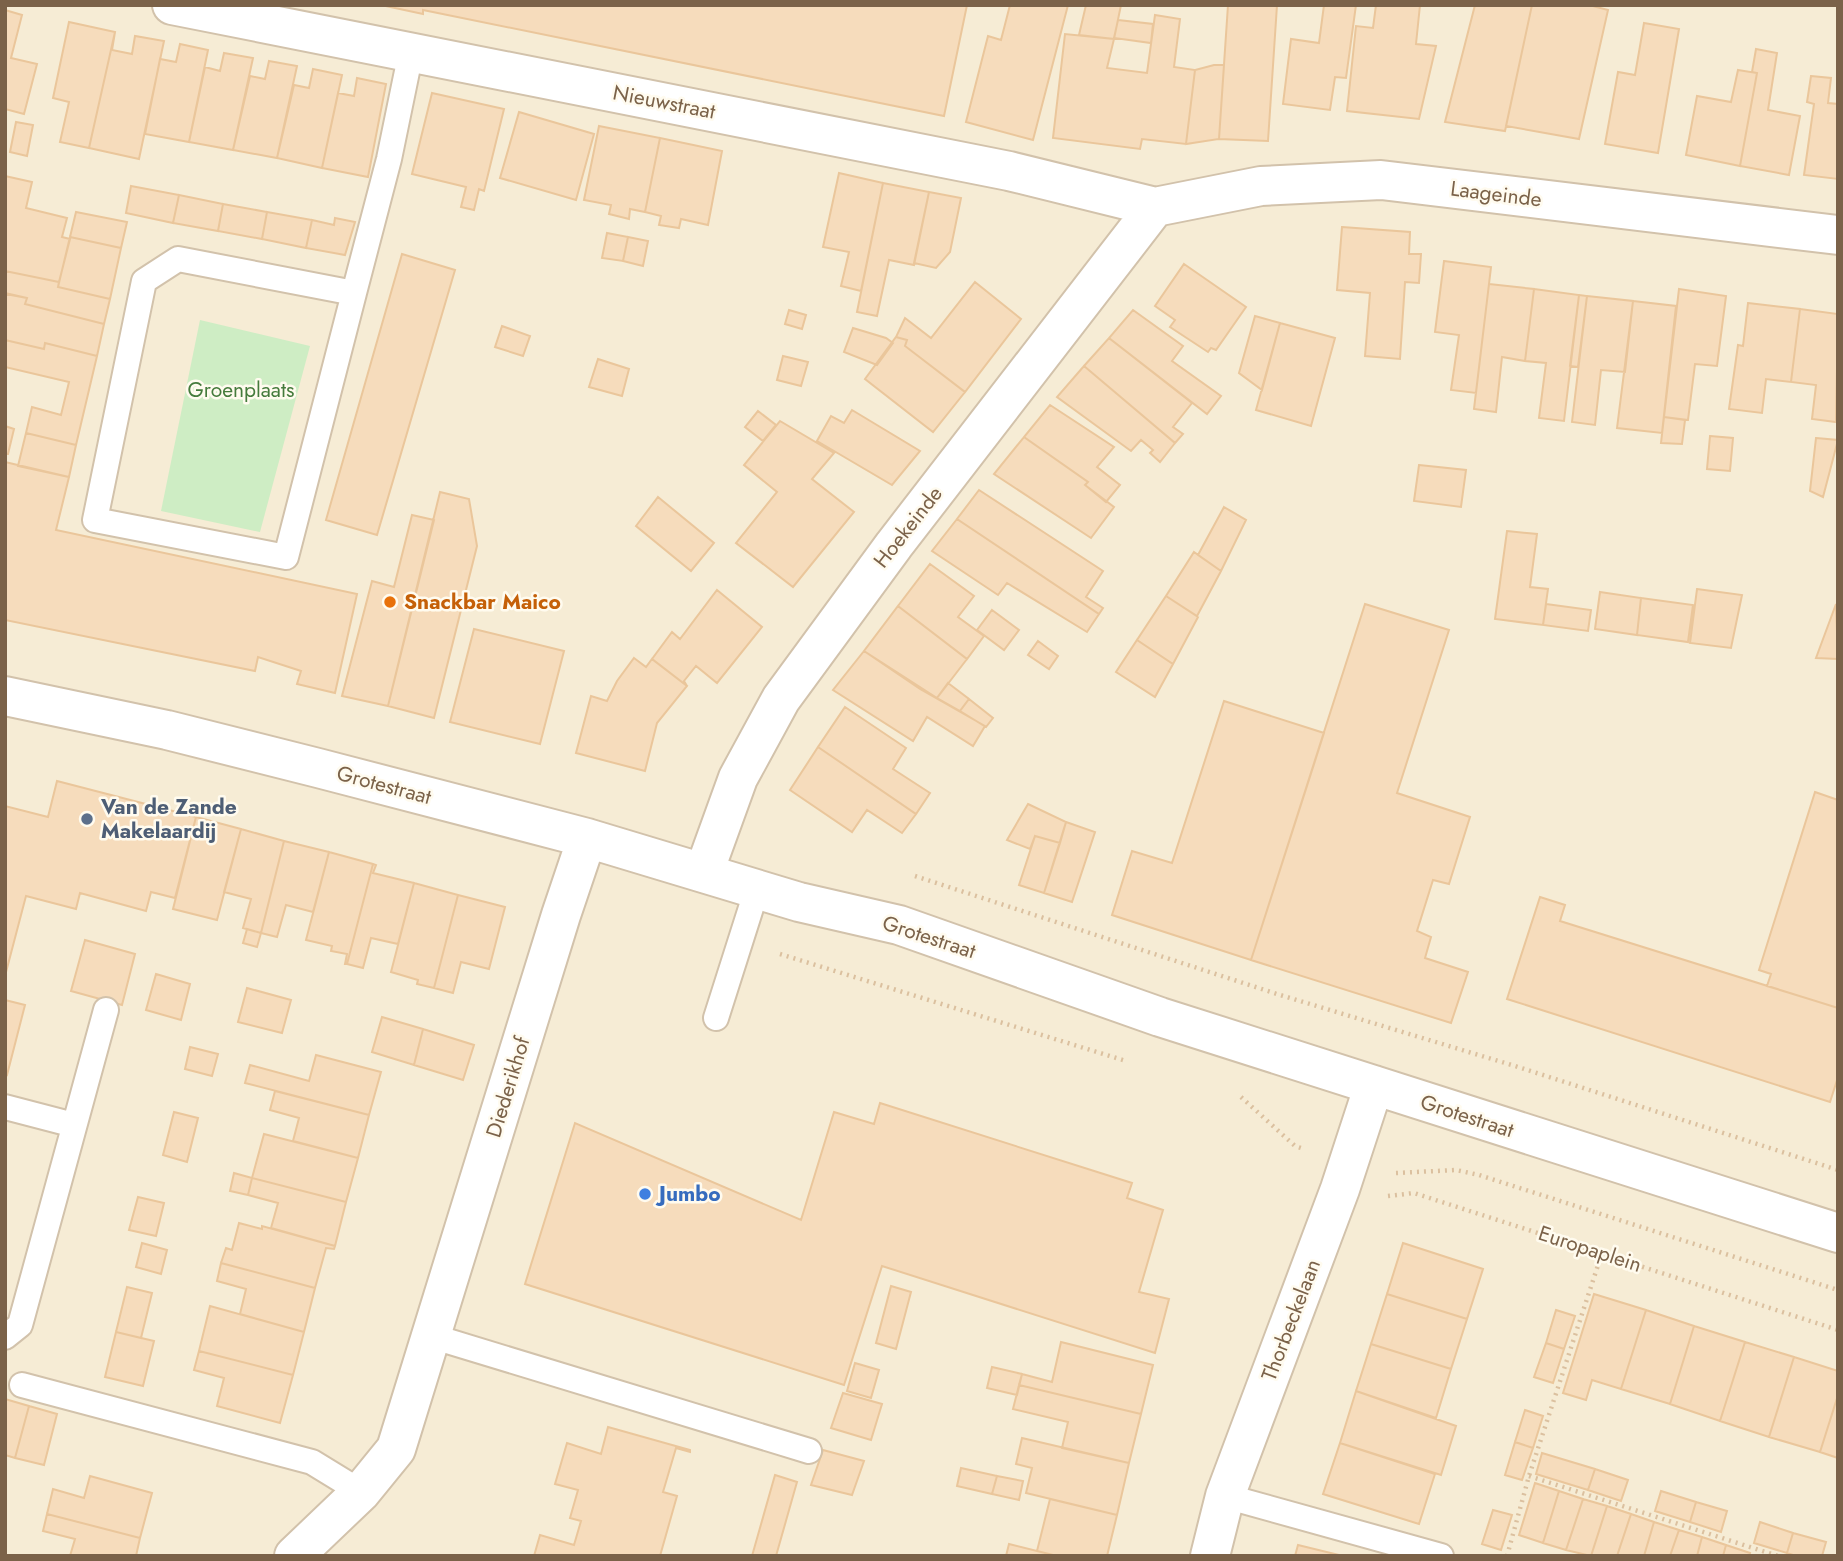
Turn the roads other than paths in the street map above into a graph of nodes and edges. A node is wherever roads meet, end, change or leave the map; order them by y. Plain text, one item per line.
1 (172, 5) edge
2 (411, 52) junction
3 (1155, 207) junction
4 (1838, 235) edge
5 (354, 293) junction
6 (5, 696) edge
7 (587, 838) junction
8 (705, 872) junction
9 (757, 890) junction
10 (106, 1010) dead end
11 (716, 1018) dead end
12 (1374, 1085) junction
13 (5, 1107) edge
14 (74, 1125) junction
15 (1838, 1233) edge
16 (431, 1336) junction
17 (5, 1337) edge
18 (22, 1385) dead end
19 (810, 1451) dead end
20 (360, 1492) junction
21 (1225, 1496) junction
22 (295, 1556) edge
23 (1210, 1556) edge
24 (1441, 1556) edge

1 - 2 street, Nieuwstraat
2 - 3 street, Nieuwstraat
2 - 5 lane
3 - 4 street, Laageinde
3 - 8 street, Hoekeinde
5 - 5 lane
6 - 7 street, Grotestraat
7 - 8 street, Grotestraat
7 - 16 street, Diederikhof
8 - 9 street, Grotestraat
9 - 11 lane
9 - 12 street, Grotestraat
10 - 14 lane
12 - 15 street, Grotestraat
12 - 21 street, Thorbeckelaan
13 - 14 lane
14 - 17 lane
16 - 19 lane
16 - 20 street, Diederikhof
18 - 20 lane
20 - 22 street, Diederikhof
21 - 23 street, Thorbeckelaan
21 - 24 lane

